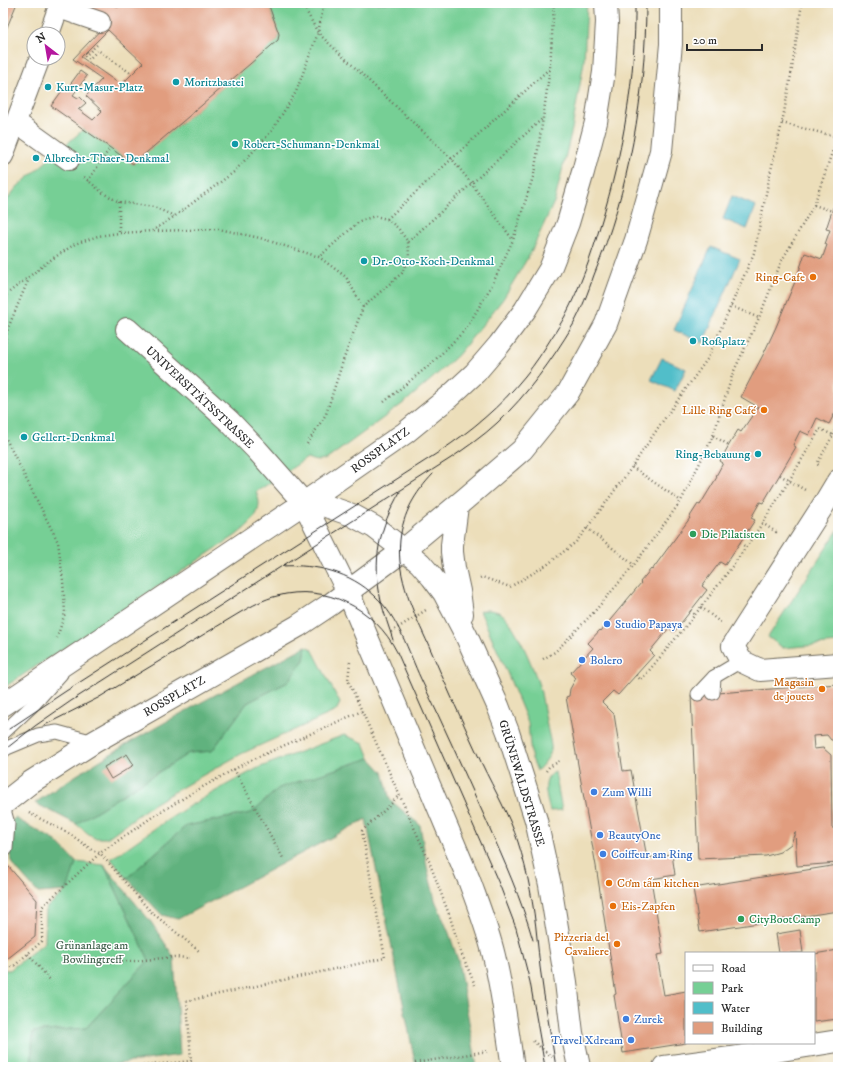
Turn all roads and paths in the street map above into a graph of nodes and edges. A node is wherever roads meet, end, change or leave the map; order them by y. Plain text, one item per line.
1 (302, 3) edge
2 (324, 3) edge
3 (554, 3) edge
4 (606, 3) edge
5 (671, 3) edge
6 (802, 3) edge
7 (59, 5) edge
8 (100, 22) dead end
9 (52, 26) edge
10 (318, 33) junction
11 (100, 42) dead end
12 (37, 66) edge
13 (550, 68) junction
14 (132, 74) dead end
15 (543, 118) junction
16 (16, 122) junction
17 (782, 123) junction
18 (838, 136) edge
19 (110, 148) dead end
20 (3, 156) edge
21 (452, 159) junction
22 (69, 160) dead end
23 (83, 176) dead end
24 (88, 181) junction
25 (472, 183) junction
26 (119, 202) junction
27 (814, 205) junction
28 (832, 211) dead end
29 (175, 216) junction
30 (387, 219) junction
31 (152, 231) junction
32 (120, 233) junction
33 (513, 240) junction
34 (408, 242) junction
35 (319, 257) junction
36 (30, 275) junction
37 (3, 297) edge
38 (731, 306) junction
39 (363, 307) junction
40 (759, 318) junction
41 (127, 329) dead end
42 (3, 354) edge
43 (384, 402) dead end
44 (833, 417) dead end
45 (838, 419) edge
46 (838, 425) edge
47 (3, 428) edge
48 (833, 435) junction
49 (713, 436) junction
50 (307, 444) dead end
51 (729, 445) dead end
52 (818, 461) dead end
53 (632, 467) junction
54 (780, 475) dead end
55 (789, 480) junction
56 (838, 481) edge
57 (805, 489) dead end
58 (681, 501) junction
59 (304, 503) junction
60 (457, 506) junction
61 (762, 523) junction
62 (587, 528) junction
63 (776, 532) dead end
64 (740, 543) dead end
65 (746, 547) junction
66 (404, 550) junction
67 (634, 565) junction
68 (348, 592) junction
69 (453, 594) junction
70 (701, 607) junction
71 (690, 611) dead end
72 (695, 615) junction
73 (715, 619) dead end
74 (57, 638) dead end
75 (370, 645) junction
76 (80, 654) junction
77 (737, 654) junction
78 (543, 659) dead end
79 (350, 661) dead end
80 (838, 664) edge
81 (636, 675) dead end
82 (714, 677) junction
83 (713, 693) dead end
84 (698, 694) dead end
85 (3, 705) edge
86 (362, 711) junction
87 (3, 733) edge
88 (94, 742) junction
89 (3, 750) edge
90 (234, 769) junction
91 (399, 795) junction
92 (3, 805) edge
93 (25, 811) dead end
94 (3, 852) edge
95 (100, 853) junction
96 (284, 860) dead end
97 (199, 951) dead end
98 (28, 954) junction
99 (190, 958) dead end
100 (74, 962) dead end
101 (3, 966) edge
102 (50, 982) dead end
103 (476, 988) dead end
104 (532, 1040) dead end
105 (838, 1041) edge
106 (488, 1051) dead end
107 (555, 1059) dead end
108 (415, 1064) dead end
109 (131, 1067) edge
110 (513, 1067) edge
111 (579, 1067) edge
112 (664, 1067) edge

1 - 10 path
2 - 10 path
3 - 13 path
4 - 59 main road, ROSSPLATZ
5 - 60 main road, ROSSPLATZ
6 - 17 path
7 - 8 street
7 - 9 street
10 - 21 path
10 - 29 path
11 - 14 path
12 - 16 street
13 - 15 path
13 - 21 path
15 - 25 path
15 - 33 path
16 - 20 street
16 - 22 street
17 - 18 path
17 - 38 path
18 - 27 path
19 - 24 path
21 - 25 path
21 - 30 path
23 - 24 path
24 - 26 path
25 - 33 path
25 - 34 path
26 - 29 path
26 - 32 path
27 - 28 path
27 - 40 path
29 - 31 path
30 - 34 path
30 - 35 path
31 - 32 path
31 - 35 path
32 - 36 path
33 - 43 path
34 - 39 path
35 - 39 path
36 - 37 path
36 - 42 path
38 - 40 path
38 - 53 path
39 - 50 path
40 - 49 path
41 - 59 main road, UNIVERSITÄTSSTRASSE
44 - 45 path
46 - 48 path
47 - 74 path
48 - 52 path
48 - 55 path
49 - 51 path
49 - 58 path
53 - 58 path
53 - 62 path
54 - 55 path
55 - 57 path
55 - 61 path
56 - 77 main road
58 - 67 path
59 - 66 main road
59 - 68 main road
59 - 76 main road, ROSSPLATZ
60 - 66 main road, ROSSPLATZ
60 - 69 main road
61 - 63 path
61 - 65 path
62 - 67 path
62 - 69 path
64 - 65 path
65 - 70 path
66 - 68 main road, ROSSPLATZ
66 - 69 main road, GRÜNEWALDSTRASSE
67 - 78 path
68 - 75 main road
68 - 88 main road, ROSSPLATZ
69 - 75 path
69 - 111 main road, GRÜNEWALDSTRASSE
70 - 72 path
70 - 73 path
71 - 72 path
72 - 81 path
75 - 110 main road
76 - 85 main road, ROSSPLATZ
76 - 87 lane
77 - 80 main road
77 - 82 lane
79 - 86 path
82 - 83 lane
82 - 84 lane
86 - 90 path
86 - 91 path
88 - 89 lane
88 - 92 main road, ROSSPLATZ
90 - 95 path
90 - 96 path
91 - 103 path
91 - 109 path
92 - 94 lane
93 - 95 path
95 - 97 path
95 - 98 path
98 - 101 path
98 - 102 path
99 - 100 path
104 - 107 path
105 - 112 main road
106 - 108 path

